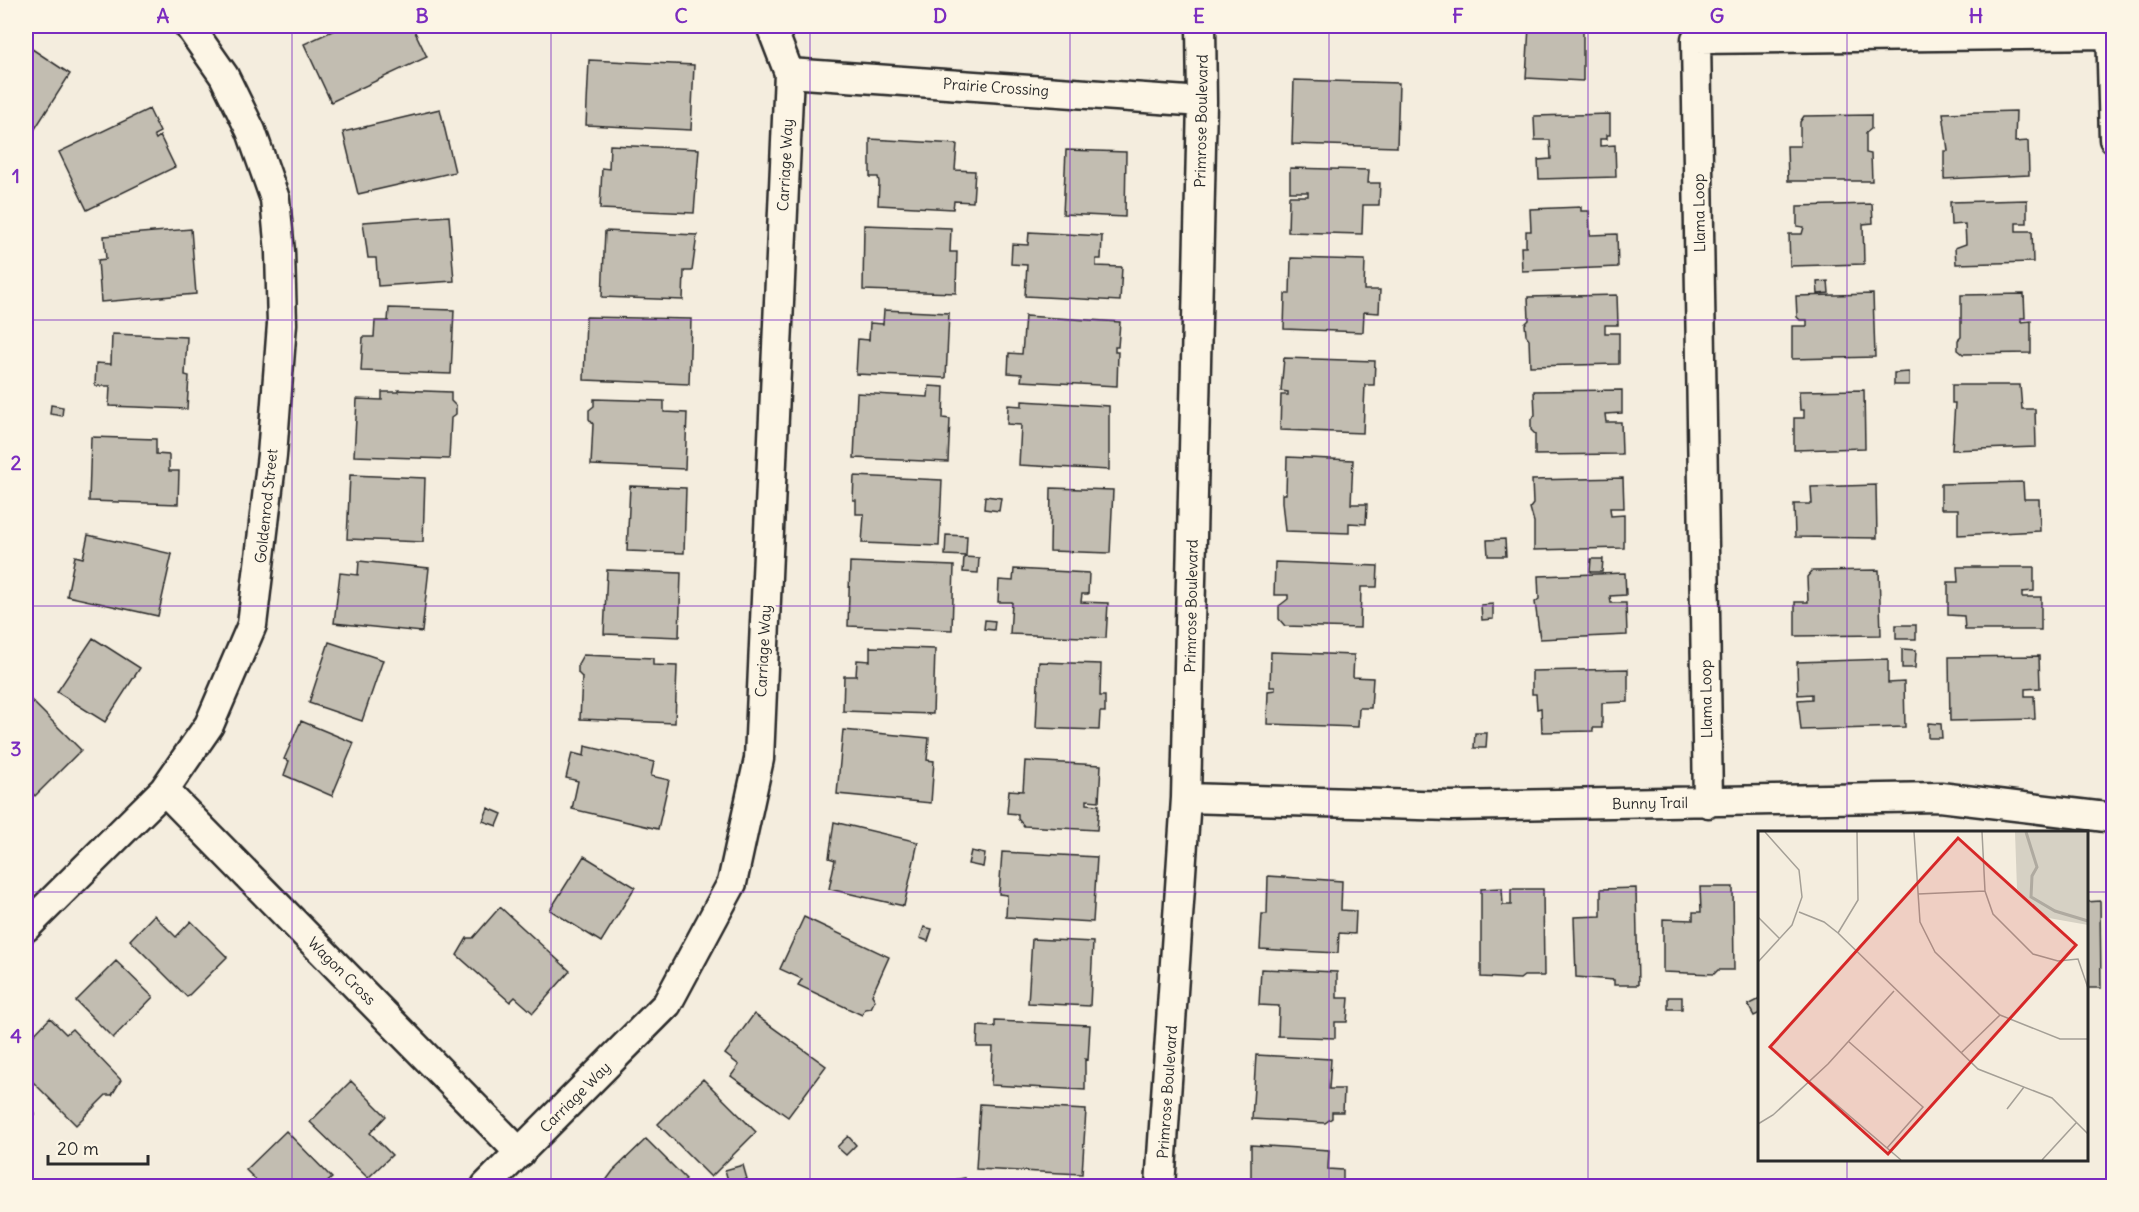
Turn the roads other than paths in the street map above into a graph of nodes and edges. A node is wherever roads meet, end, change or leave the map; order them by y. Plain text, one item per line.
1 (189, 26) edge
2 (771, 26) edge
3 (1201, 26) edge
4 (2111, 30) edge
5 (789, 73) junction
6 (1202, 102) junction
7 (2114, 139) edge
8 (164, 790) junction
9 (1186, 798) junction
10 (1708, 803) junction
11 (2114, 818) edge
12 (26, 927) edge
13 (520, 1152) junction
14 (486, 1186) edge
15 (1161, 1186) edge

1 - 8 street, Goldenrod Street
2 - 5 street, Carriage Way
3 - 6 street, Primrose Boulevard
4 - 7 street
4 - 10 street, Llama Loop
5 - 6 street, Prairie Crossing
5 - 13 street, Carriage Way
6 - 9 street, Primrose Boulevard
8 - 12 street, Goldenrod Street
8 - 13 street, Wagon Cross
9 - 10 street, Bunny Trail
9 - 15 street, Primrose Boulevard
10 - 11 street, Bunny Trail
13 - 14 street, Carriage Way

